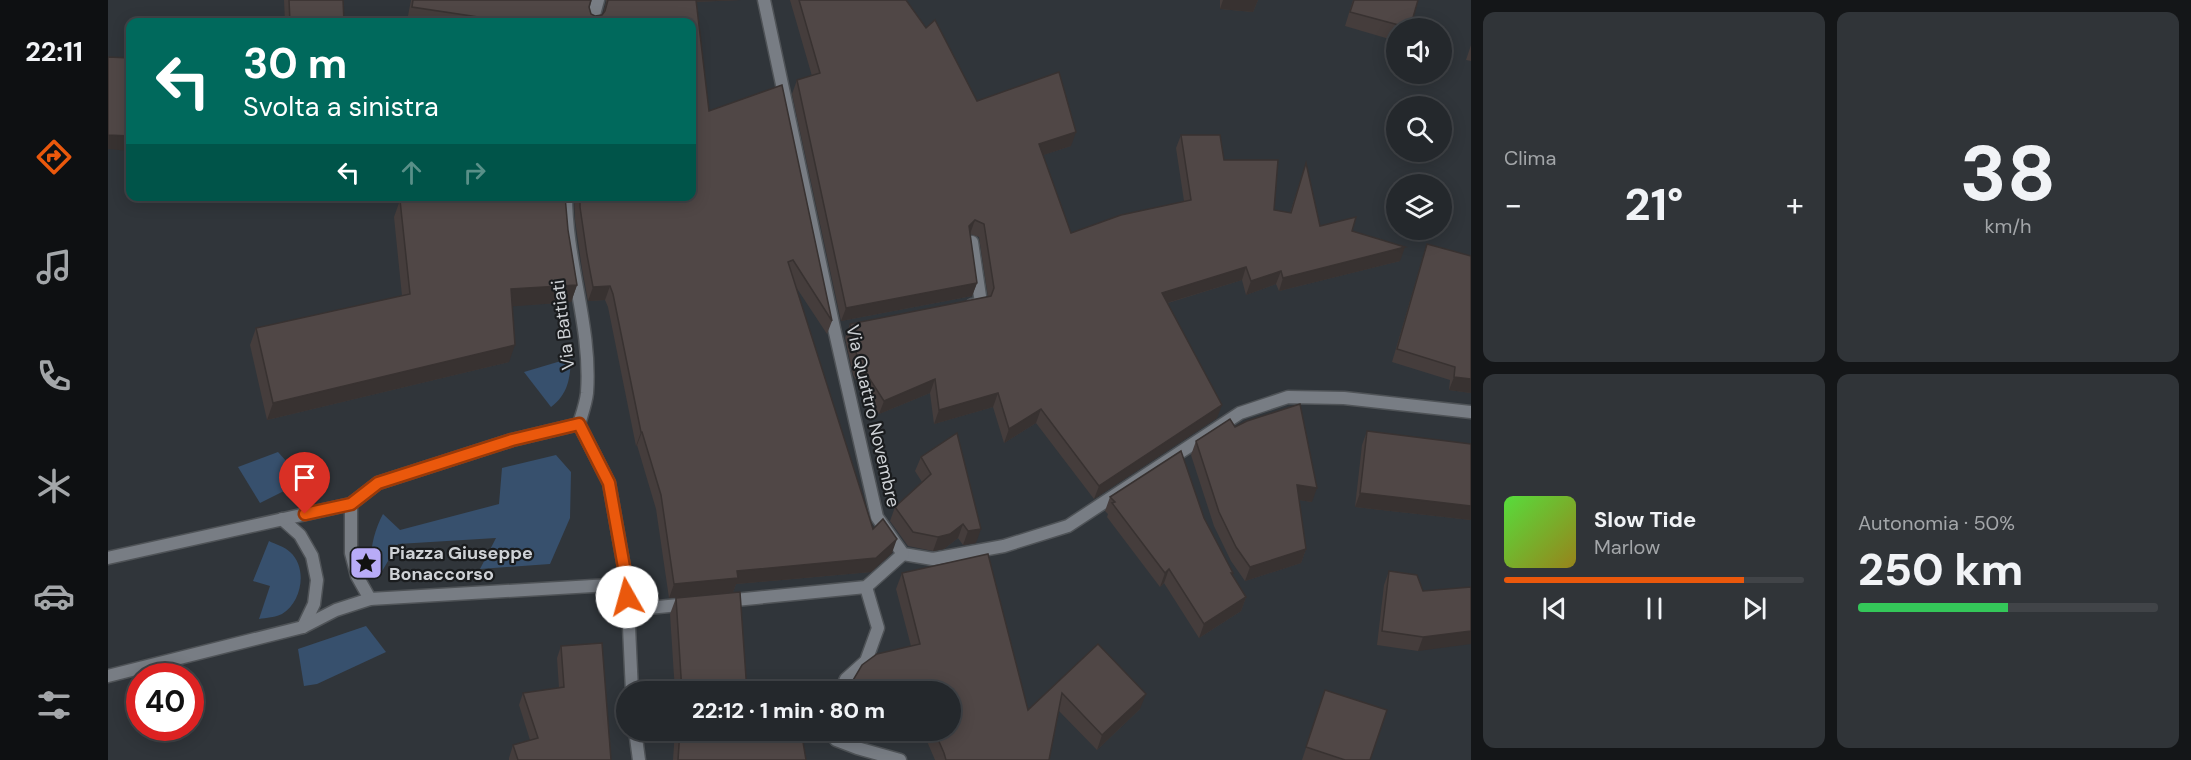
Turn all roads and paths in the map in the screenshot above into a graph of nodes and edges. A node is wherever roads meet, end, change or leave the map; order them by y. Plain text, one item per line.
1 (598, 0) edge
2 (764, 0) edge
3 (593, 18) edge
4 (567, 201) edge
5 (972, 242) edge
6 (959, 308) edge
7 (1471, 412) edge
8 (579, 424) junction
9 (351, 504) junction
10 (282, 519) junction
11 (903, 554) junction
12 (108, 558) edge
13 (627, 584) junction
14 (866, 587) junction
15 (370, 599) junction
16 (628, 610) junction
17 (303, 627) junction
18 (108, 676) edge
19 (631, 681) edge
20 (845, 681) edge
21 (636, 741) edge
22 (839, 741) edge
23 (639, 760) edge
24 (900, 760) edge

1 - 3 street
2 - 11 street, Via Quattro Novembre
4 - 8 street, Via Battiati
5 - 6 street
7 - 11 street
8 - 9 street
8 - 13 street
9 - 10 street
9 - 15 street
10 - 12 street
10 - 17 street
11 - 14 street
13 - 15 street
13 - 16 street
14 - 16 street
14 - 20 street
15 - 17 street
16 - 19 street
17 - 18 street
21 - 23 street
22 - 24 street

